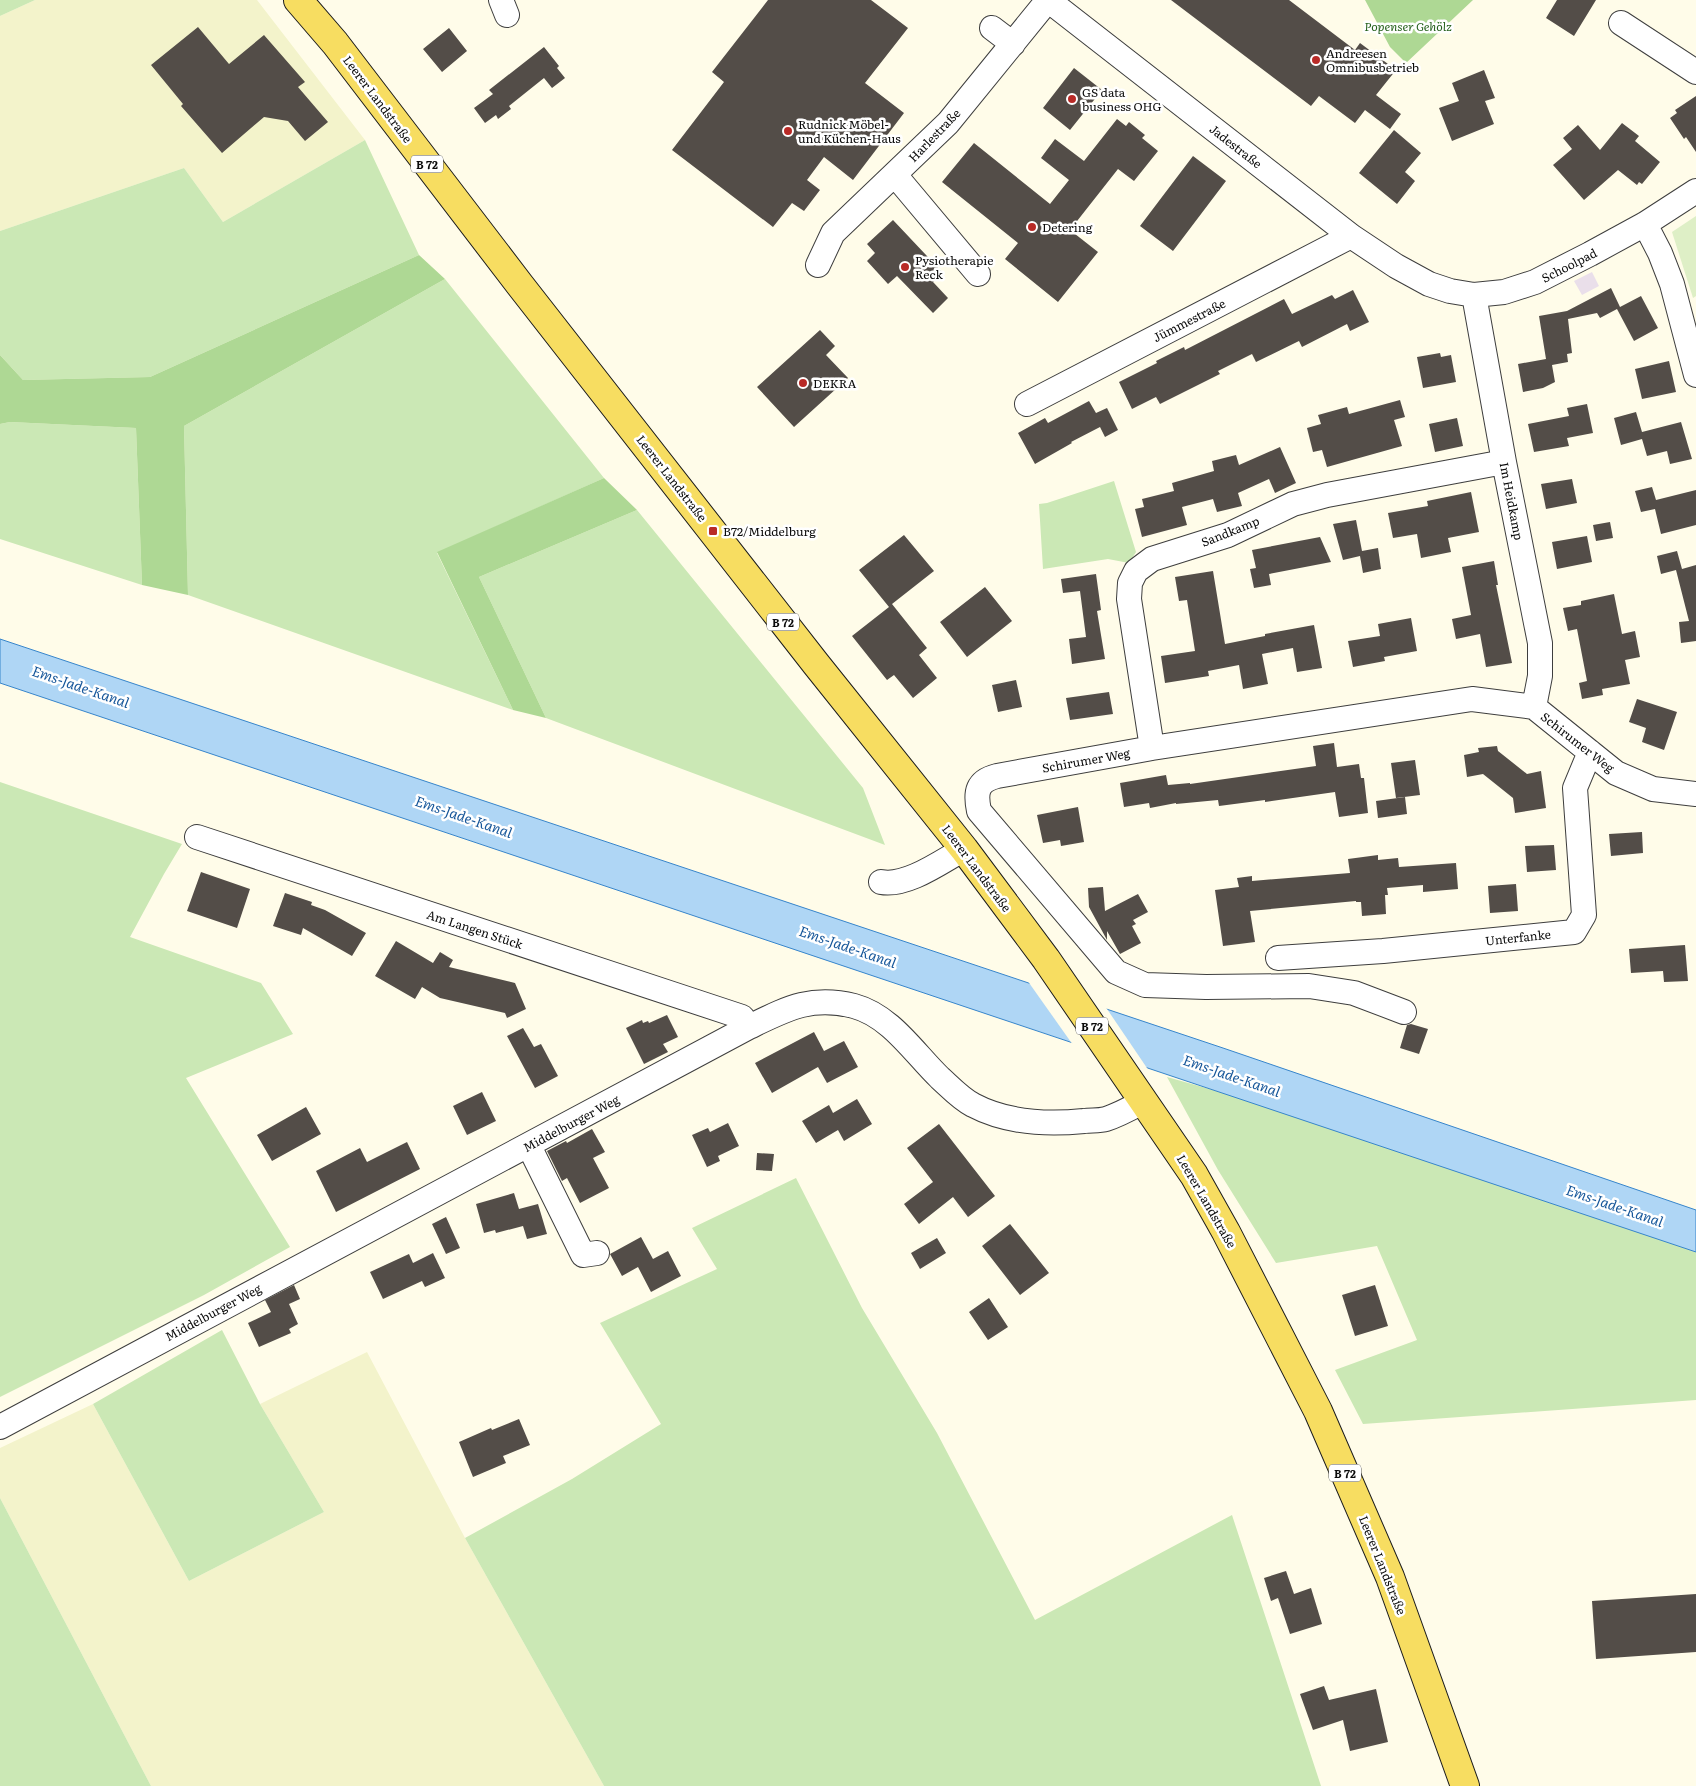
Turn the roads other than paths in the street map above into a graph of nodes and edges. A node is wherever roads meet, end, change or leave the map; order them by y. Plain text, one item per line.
1 (298, 0) edge
2 (308, 0) edge
3 (1048, 0) edge
4 (1621, 23) dead end
5 (992, 28) dead end
6 (335, 43) junction
7 (1013, 44) junction
8 (1696, 72) edge
9 (895, 175) junction
10 (1696, 191) edge
11 (1645, 224) junction
12 (1351, 236) junction
13 (818, 265) dead end
14 (978, 274) dead end
15 (1429, 284) joint
16 (1474, 295) junction
17 (1696, 375) edge
18 (1027, 404) dead end
19 (1504, 462) junction
20 (1534, 707) junction
21 (1152, 748) junction
22 (1590, 752) junction
23 (1696, 794) edge
24 (197, 837) dead end
25 (964, 849) junction
26 (881, 882) dead end
27 (1278, 958) dead end
28 (1404, 1012) dead end
29 (749, 1027) junction
30 (1141, 1097) junction
31 (529, 1146) junction
32 (597, 1253) dead end
33 (0, 1427) edge
34 (1465, 1786) edge

1 - 6 main road, Leerer Landstraße / B 72
2 - 6 main road, Leerer Landstraße / B 72
3 - 7 street, Harlestraße
3 - 12 street, Jadestraße
4 - 8 street
5 - 7 street
6 - 25 main road, Leerer Landstraße / B 72
7 - 9 street, Harlestraße
9 - 13 street, Harlestraße
9 - 14 street
10 - 11 street, Schoolpad
11 - 16 street, Schoolpad
11 - 17 street
12 - 15 street, Jadestraße
12 - 18 street, Jümmestraße
15 - 16 street, Schoolpad
16 - 19 street, Im Heidkamp
19 - 20 street, Im Heidkamp
19 - 21 street, Sandkamp
20 - 21 street, Schirumer Weg
20 - 22 street, Schirumer Weg
21 - 28 street, Schirumer Weg
22 - 23 street, Schirumer Weg
22 - 27 street, Unterfanke
24 - 29 street, Am Langen Stück
25 - 26 street
25 - 30 main road, Leerer Landstraße / B 72
29 - 30 street, Middelburger Weg
29 - 31 street, Middelburger Weg
30 - 34 main road, Leerer Landstraße / B 72
31 - 32 street
31 - 33 street, Middelburger Weg

